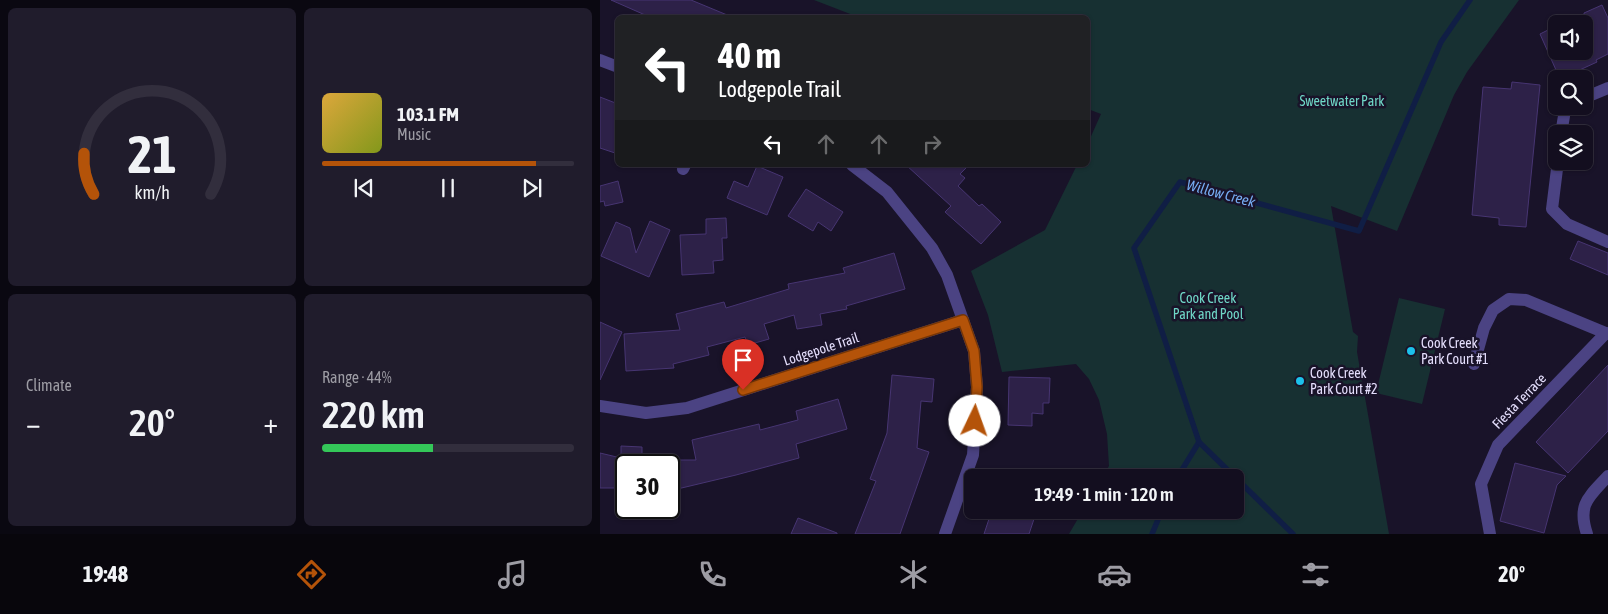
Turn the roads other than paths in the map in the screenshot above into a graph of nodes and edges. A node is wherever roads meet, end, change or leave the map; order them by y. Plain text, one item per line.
1 (600, 60) edge
2 (615, 66) edge
3 (1608, 88) edge
4 (1593, 94) edge
5 (855, 167) edge
6 (1557, 170) edge
7 (1608, 242) edge
8 (963, 320) junction
9 (1607, 333) edge
10 (1474, 364) dead end
11 (600, 406) edge
12 (1608, 476) edge
13 (945, 534) edge
14 (1490, 534) edge
15 (1587, 534) edge

1 - 2 street
3 - 4 street
5 - 8 street
6 - 7 street
8 - 11 street, Lodgepole Trail
8 - 13 street
9 - 10 street
9 - 14 street, Fiesta Terrace
12 - 15 street

